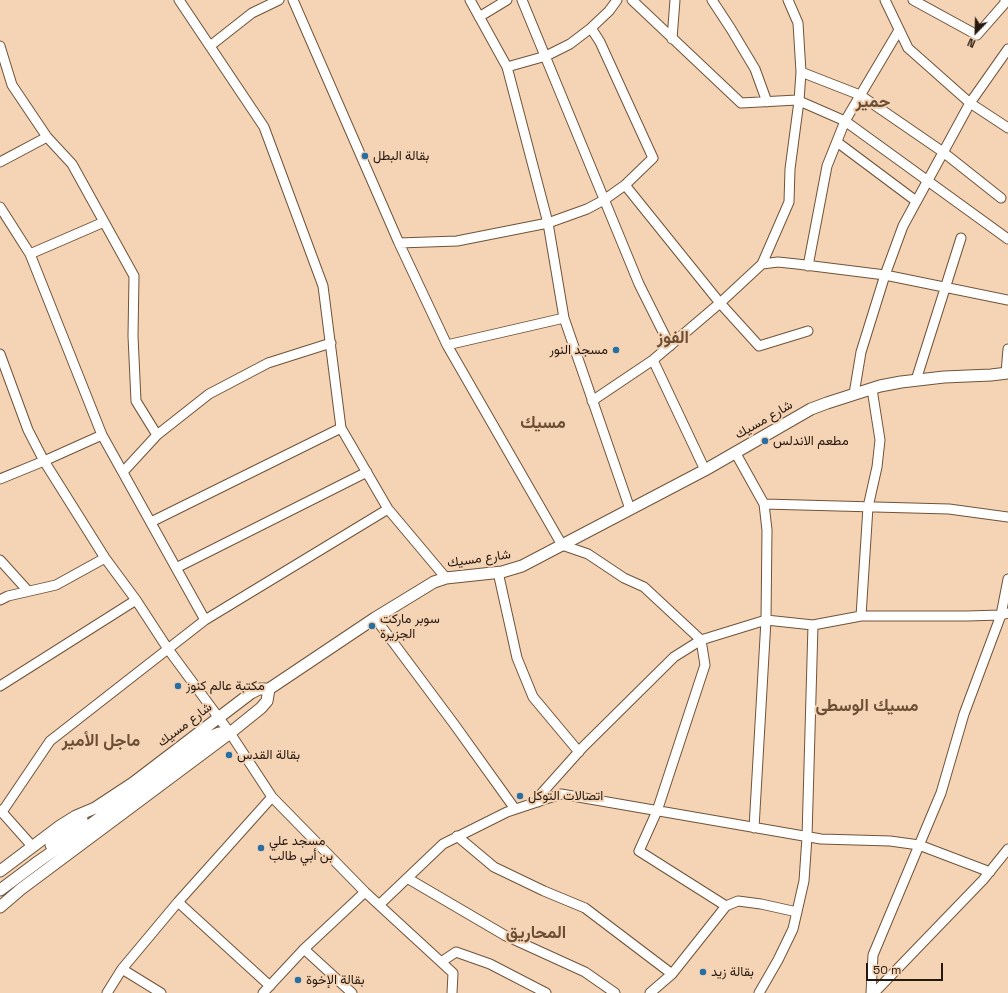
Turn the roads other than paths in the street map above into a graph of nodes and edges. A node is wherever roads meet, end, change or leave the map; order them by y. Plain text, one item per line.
1 (179, 0) edge
2 (279, 0) edge
3 (293, 0) edge
4 (470, 0) edge
5 (508, 0) edge
6 (522, 0) edge
7 (617, 0) edge
8 (632, 0) edge
9 (675, 0) edge
10 (712, 0) edge
11 (788, 0) edge
12 (885, 0) edge
13 (913, 0) edge
14 (1006, 2) edge
15 (479, 17) junction
16 (591, 28) junction
17 (899, 30) junction
18 (672, 39) junction
19 (0, 46) edge
20 (210, 46) junction
21 (1008, 49) edge
22 (546, 56) junction
23 (507, 67) junction
24 (801, 72) junction
25 (860, 95) junction
26 (799, 101) junction
27 (767, 102) junction
28 (970, 104) junction
29 (845, 121) junction
30 (1008, 128) edge
31 (47, 137) junction
32 (837, 142) junction
33 (943, 152) junction
34 (0, 162) edge
35 (928, 180) junction
36 (625, 185) junction
37 (1001, 198) dead end
38 (604, 200) junction
39 (916, 201) junction
40 (0, 207) edge
41 (104, 222) junction
42 (548, 223) junction
43 (961, 238) dead end
44 (1008, 239) edge
45 (399, 243) junction
46 (30, 254) junction
47 (762, 264) junction
48 (808, 266) junction
49 (885, 275) junction
50 (945, 288) junction
51 (1008, 300) edge
52 (720, 303) junction
53 (564, 318) junction
54 (808, 331) dead end
55 (330, 343) junction
56 (447, 345) junction
57 (670, 346) junction
58 (1008, 349) edge
59 (0, 354) edge
60 (653, 360) junction
61 (1007, 373) edge
62 (916, 380) junction
63 (872, 389) junction
64 (854, 394) junction
65 (592, 401) junction
66 (341, 428) junction
67 (102, 435) junction
68 (157, 435) junction
69 (735, 452) junction
70 (44, 462) junction
71 (705, 470) junction
72 (123, 472) junction
73 (367, 472) junction
74 (0, 479) edge
75 (764, 504) junction
76 (868, 507) junction
77 (388, 509) junction
78 (630, 509) junction
79 (1008, 516) edge
80 (151, 522) junction
81 (562, 545) junction
82 (105, 558) junction
83 (0, 560) edge
84 (176, 568) junction
85 (498, 572) junction
86 (446, 578) junction
87 (1008, 579) edge
88 (28, 591) junction
89 (0, 600) edge
90 (136, 600) junction
91 (1005, 614) edge
92 (861, 616) junction
93 (375, 618) junction
94 (205, 620) junction
95 (766, 620) junction
96 (813, 625) junction
97 (701, 640) junction
98 (168, 649) junction
99 (0, 686) edge
100 (269, 689) junction
101 (218, 717) junction
102 (230, 733) junction
103 (579, 752) junction
104 (272, 797) junction
105 (538, 802) junction
106 (95, 808) junction
107 (515, 809) junction
108 (1, 811) edge
109 (658, 811) junction
110 (754, 828) junction
111 (458, 836) junction
112 (807, 837) junction
113 (919, 845) junction
114 (32, 846) junction
115 (1008, 849) edge
116 (0, 871) edge
117 (990, 872) junction
118 (407, 878) junction
119 (0, 884) edge
120 (0, 890) edge
121 (364, 892) junction
122 (178, 902) junction
123 (379, 904) junction
124 (726, 906) junction
125 (0, 907) edge
126 (796, 912) junction
127 (304, 949) junction
128 (441, 962) junction
129 (122, 969) junction
130 (672, 974) junction
131 (270, 986) junction
132 (107, 993) edge
133 (161, 993) edge
134 (263, 993) edge
135 (352, 993) edge
136 (452, 993) edge
137 (546, 993) edge
138 (615, 993) edge
139 (650, 993) edge
140 (759, 993) edge
141 (871, 993) edge
142 (874, 993) edge

1 - 20 street
2 - 20 street
3 - 45 street
4 - 15 street
5 - 15 street
6 - 22 street
7 - 16 street
8 - 18 street
9 - 18 street
10 - 27 street
11 - 24 street
12 - 17 street
13 - 14 street
15 - 23 street
16 - 22 street
16 - 36 street
17 - 25 street
17 - 28 street
18 - 27 street
19 - 31 street
20 - 55 street
21 - 28 street
22 - 23 street
22 - 38 street
23 - 42 street
24 - 25 street
24 - 26 street
25 - 29 street
25 - 33 street
26 - 27 street
26 - 29 street
26 - 47 street
28 - 30 street
28 - 33 street
29 - 32 street
29 - 35 street
31 - 34 street
31 - 41 street
32 - 39 street
32 - 48 street
33 - 35 street
33 - 37 street
35 - 39 street
35 - 44 street
36 - 38 street
36 - 52 street
38 - 42 street
38 - 57 street
39 - 49 street
40 - 46 street
41 - 46 street
41 - 68 street
42 - 45 street
42 - 53 street
43 - 50 street
45 - 56 street
46 - 67 street
47 - 48 street
47 - 52 street
48 - 49 street
49 - 50 street
49 - 64 street
50 - 51 street
50 - 62 street
52 - 54 street
52 - 57 street
53 - 56 street
53 - 65 street
55 - 66 street
55 - 68 street
56 - 81 street
57 - 60 street
58 - 61 street
59 - 70 street
60 - 65 street
60 - 71 street
61 - 62 street, شارع مسيك
62 - 63 street, شارع مسيك
63 - 64 street, شارع مسيك
63 - 76 street
64 - 69 street, شارع مسيك
65 - 78 street
66 - 73 street
66 - 80 street
67 - 70 street
67 - 72 street
68 - 72 street
69 - 71 street, شارع مسيك
69 - 75 street
70 - 74 street
70 - 82 street
71 - 78 street, شارع مسيك
72 - 80 street
73 - 77 street
73 - 84 street
75 - 76 street
75 - 95 street
76 - 79 street
76 - 92 street
77 - 86 street
77 - 94 street
78 - 81 street, شارع مسيك
80 - 84 street
81 - 85 street, شارع مسيك
81 - 97 street
82 - 88 street
82 - 90 street
83 - 88 street
84 - 94 street
85 - 86 street, شارع مسيك
85 - 103 street
86 - 93 street, شارع مسيك
87 - 91 street
88 - 89 street
90 - 98 street
90 - 99 street
91 - 92 street
91 - 113 street
92 - 96 street
93 - 100 street, شارع مسيك
93 - 107 street
94 - 98 street
95 - 96 street
95 - 97 street
95 - 110 street
96 - 112 street
97 - 103 street
97 - 109 street
98 - 101 street
98 - 108 street
100 - 101 street, شارع مسيك
100 - 102 street
101 - 102 street
101 - 106 street, شارع مسيك
102 - 104 street
102 - 120 street
102 - 125 street
103 - 105 street
104 - 121 street
104 - 122 street
105 - 107 street
105 - 109 street
106 - 114 street, شارع مسيك
106 - 119 street
107 - 111 street
108 - 114 street
109 - 110 street
109 - 124 street
110 - 112 street
111 - 118 street
111 - 130 street
112 - 113 street
112 - 126 street
113 - 117 street
113 - 141 street
114 - 116 street, شارع مسيك
115 - 117 street
117 - 142 street
118 - 123 street
118 - 138 street
121 - 123 street
121 - 127 street
122 - 129 street
122 - 131 street
123 - 128 street
124 - 126 street
124 - 130 street
126 - 140 street
127 - 131 street
127 - 135 street
128 - 136 street
128 - 137 street
129 - 132 street
129 - 133 street
130 - 139 street
131 - 134 street

